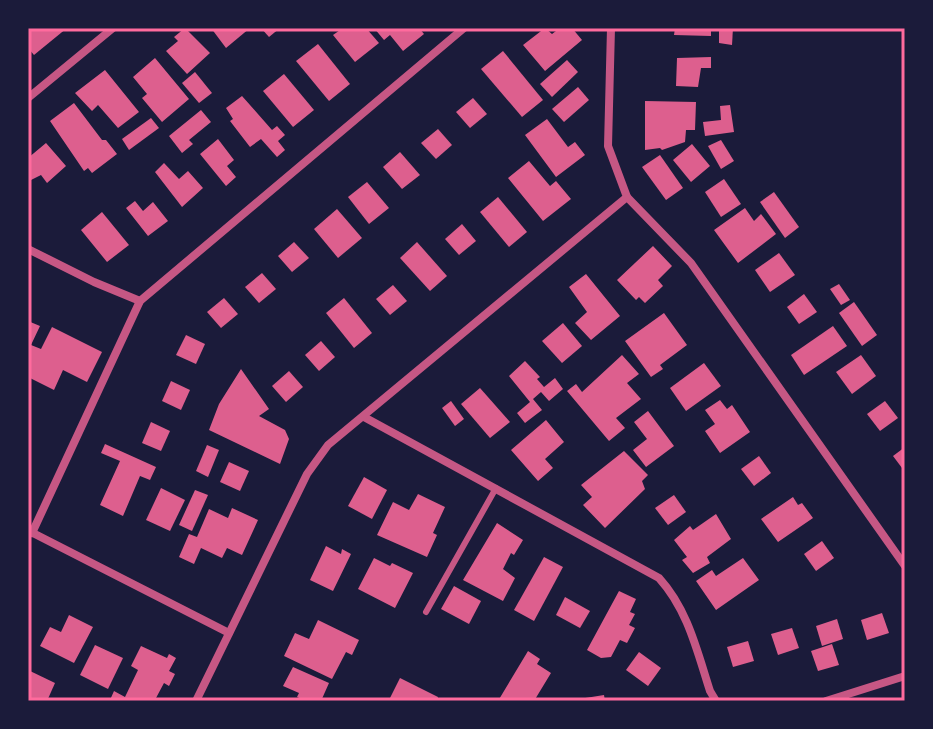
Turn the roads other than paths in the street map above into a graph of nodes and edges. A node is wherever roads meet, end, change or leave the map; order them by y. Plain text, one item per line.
1 (113, 28) edge
2 (464, 28) edge
3 (611, 28) edge
4 (28, 98) edge
5 (627, 197) junction
6 (28, 249) edge
7 (140, 301) junction
8 (364, 417) junction
9 (496, 488) junction
10 (30, 532) edge
11 (905, 566) edge
12 (426, 612) dead end
13 (229, 633) junction
14 (905, 676) edge
15 (196, 701) edge
16 (716, 701) edge
17 (826, 701) edge

1 - 4 street
2 - 7 street
3 - 5 street
5 - 8 street
5 - 11 street
6 - 7 street
7 - 10 street
8 - 9 street
8 - 13 street
9 - 12 lane
9 - 16 street
10 - 13 street
13 - 15 street
14 - 17 street

